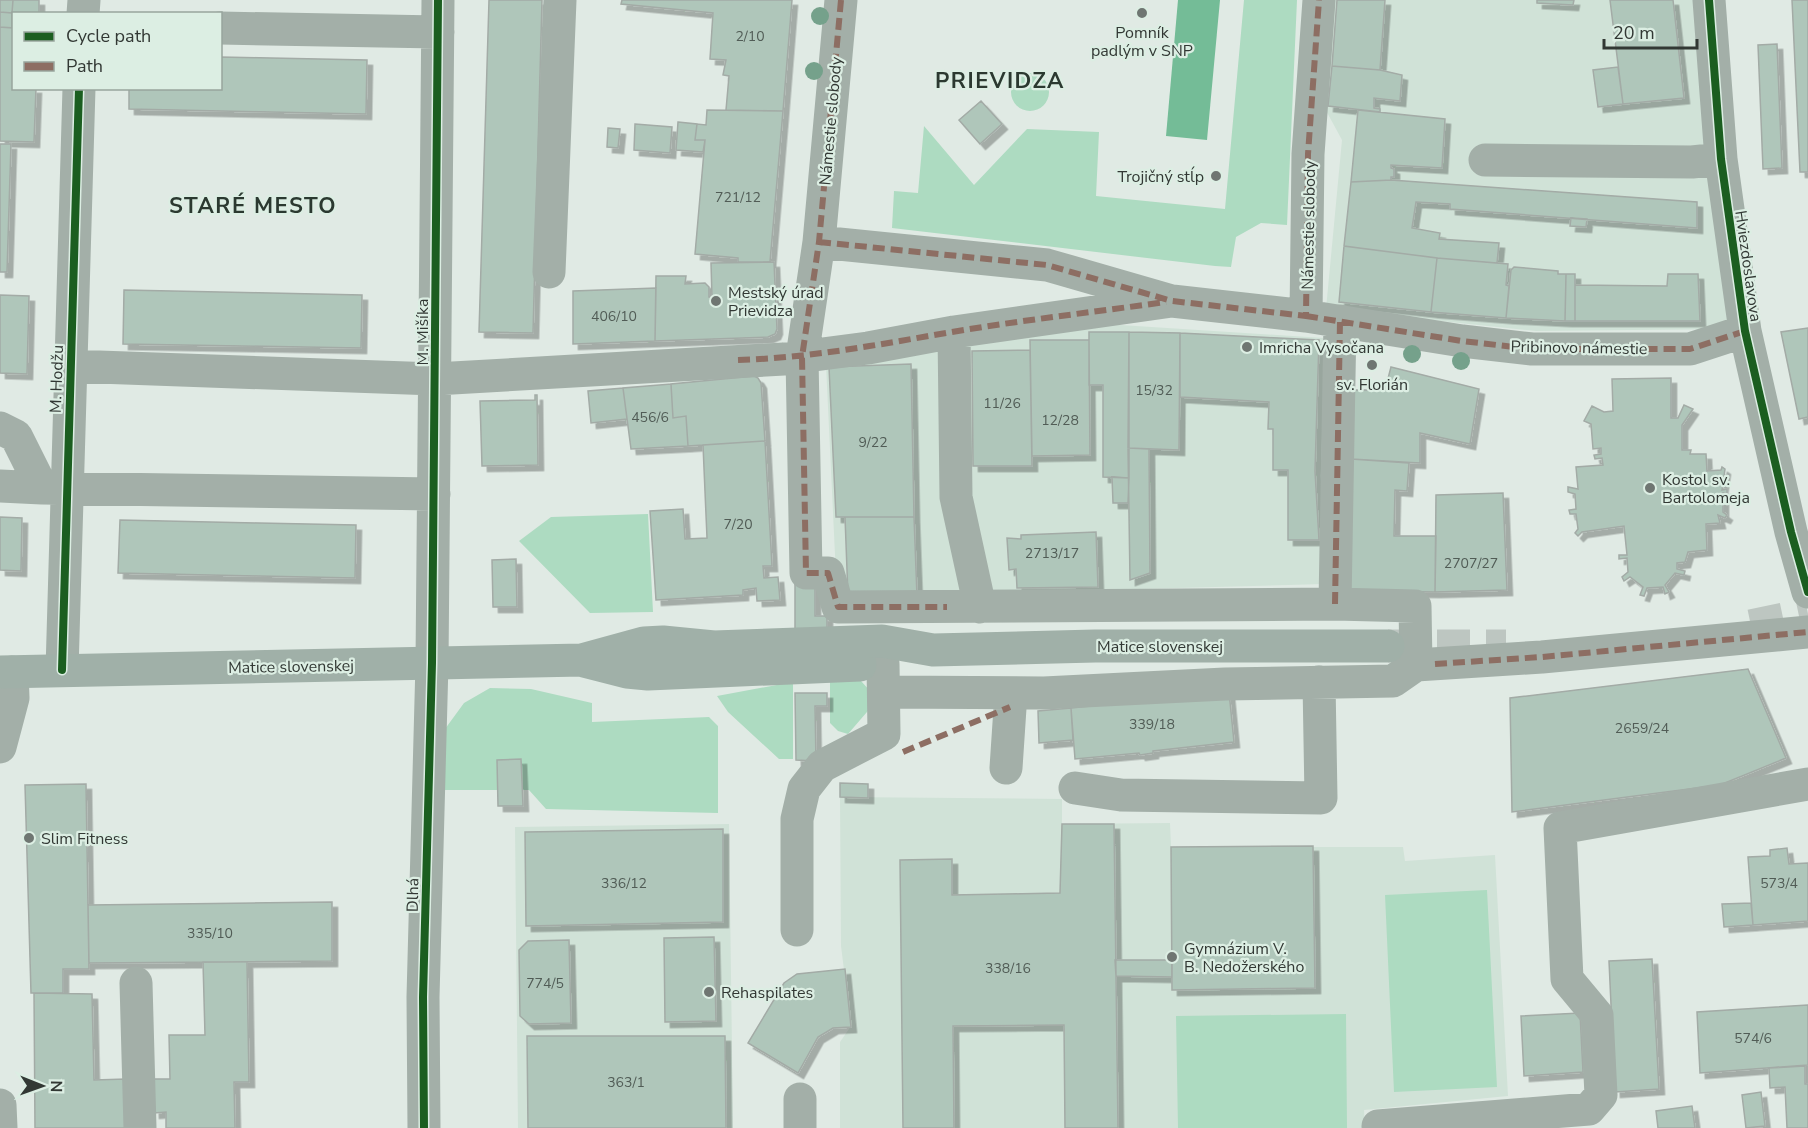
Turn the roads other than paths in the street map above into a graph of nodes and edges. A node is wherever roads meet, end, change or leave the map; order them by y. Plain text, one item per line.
1 (438, 0) edge
2 (560, 0) edge
3 (841, 0) edge
4 (1319, 0) edge
5 (1709, 0) edge
6 (222, 28) edge
7 (438, 32) junction
8 (79, 90) edge
9 (1721, 159) junction
10 (1485, 160) dead end
11 (819, 242) junction
12 (549, 272) dead end
13 (1172, 301) junction
14 (1306, 316) junction
15 (1340, 321) junction
16 (954, 332) junction
17 (1745, 332) junction
18 (802, 357) junction
19 (70, 366) junction
20 (435, 380) junction
21 (0, 428) edge
22 (0, 486) edge
23 (54, 488) junction
24 (434, 494) junction
25 (1808, 592) edge
26 (1335, 604) junction
27 (980, 607) junction
28 (1808, 632) edge
29 (1388, 646) tunnel mouth
30 (933, 650) junction
31 (582, 660) junction
32 (432, 663) junction
33 (1426, 665) junction
34 (62, 670) junction
35 (6, 672) edge
36 (884, 678) junction
37 (1319, 682) junction
38 (1011, 693) junction
39 (0, 747) edge
40 (1006, 768) dead end
41 (1808, 784) edge
42 (1075, 789) dead end
43 (797, 930) dead end
44 (136, 983) dead end
45 (0, 1105) edge
46 (1378, 1126) dead end
47 (2, 1128) edge
48 (140, 1128) edge
49 (424, 1128) edge

1 - 7 street, M. Mišíka
2 - 12 street
3 - 11 street, Námestie slobody
4 - 14 street, Námestie slobody
5 - 9 street, Hviezdoslavova
6 - 7 street
7 - 20 street, M. Mišíka
8 - 19 street, M. Hodžu
9 - 10 street
9 - 17 street, Hviezdoslavova
11 - 13 street
11 - 18 street, Námestie slobody
13 - 14 street
13 - 16 street
14 - 15 street, Pribinovo námestie
15 - 17 street, Pribinovo námestie
15 - 26 street
16 - 18 street
16 - 27 street
17 - 25 street, Hviezdoslavova
18 - 20 street
18 - 27 street, Námestie slobody
19 - 20 street
19 - 23 street, M. Hodžu
20 - 24 street, M. Mišíka
21 - 23 street
22 - 23 street
23 - 24 street
23 - 34 street, M. Hodžu
24 - 32 street, M. Mišíka
26 - 27 street
26 - 33 street
28 - 33 street
29 - 30 main road, Matice slovenskej
30 - 31 main road, Matice slovenskej
30 - 36 main road, Matice slovenskej
31 - 32 main road, Matice slovenskej
31 - 36 main road, Matice slovenskej
32 - 34 main road, Matice slovenskej
32 - 49 street, Dlhá
33 - 37 street
34 - 35 main road, Matice slovenskej
35 - 39 street
36 - 38 street
36 - 43 street
37 - 38 street
37 - 42 street
38 - 40 street
41 - 46 street
44 - 48 street
45 - 47 street

